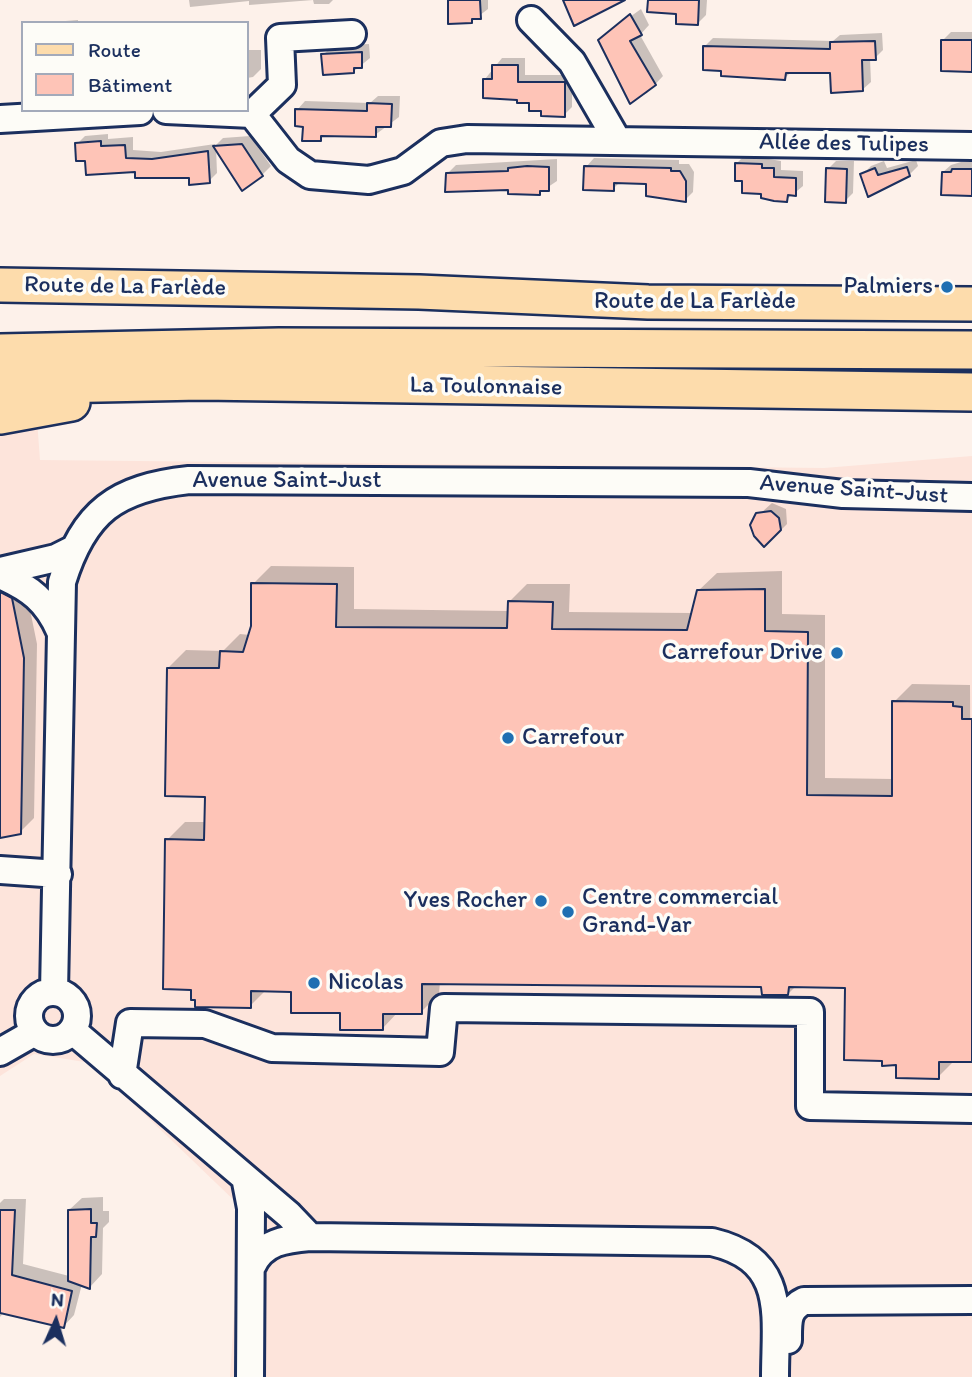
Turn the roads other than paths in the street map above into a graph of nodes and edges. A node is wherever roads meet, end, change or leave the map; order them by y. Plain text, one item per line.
1 (531, 20) dead end
2 (352, 34) dead end
3 (122, 112) edge
4 (209, 112) edge
5 (252, 114) junction
6 (0, 119) edge
7 (617, 140) junction
8 (972, 146) edge
9 (0, 285) edge
10 (972, 287) edge
11 (419, 292) junction
12 (972, 304) edge
13 (972, 350) edge
14 (0, 353) edge
15 (0, 385) edge
16 (433, 387) junction
17 (972, 392) edge
18 (0, 415) edge
19 (972, 497) edge
20 (72, 550) junction
21 (0, 573) edge
22 (60, 631) junction
23 (0, 870) edge
24 (58, 874) junction
25 (54, 992) junction
26 (72, 1031) junction
27 (35, 1032) junction
28 (0, 1052) edge
29 (122, 1075) junction
30 (972, 1109) edge
31 (246, 1182) junction
32 (310, 1237) junction
33 (252, 1266) junction
34 (972, 1300) edge
35 (250, 1377) edge
36 (775, 1377) edge
37 (788, 1377) edge

1 - 7 street
2 - 5 street
3 - 6 street
4 - 5 street
5 - 7 street, Allée des Tulipes
7 - 8 street, Allée des Tulipes
9 - 11 main road, Route de La Farlède
10 - 11 main road, Route de La Farlède
11 - 12 main road, Route de La Farlède
13 - 14 highway, La Toulonnaise
15 - 16 highway, La Toulonnaise
16 - 17 highway, La Toulonnaise
16 - 18 highway
19 - 20 street, Avenue Saint-Just
20 - 21 street
20 - 22 street, Avenue Saint-Just
21 - 22 street
22 - 24 street, Avenue Saint-Just
23 - 24 street
24 - 25 street, Avenue Saint-Just
25 - 26 street
25 - 27 street
26 - 27 street
26 - 29 street
27 - 28 street
29 - 30 street
29 - 31 street
31 - 32 street
31 - 33 street
32 - 33 street
32 - 36 street
33 - 35 street
34 - 37 street

